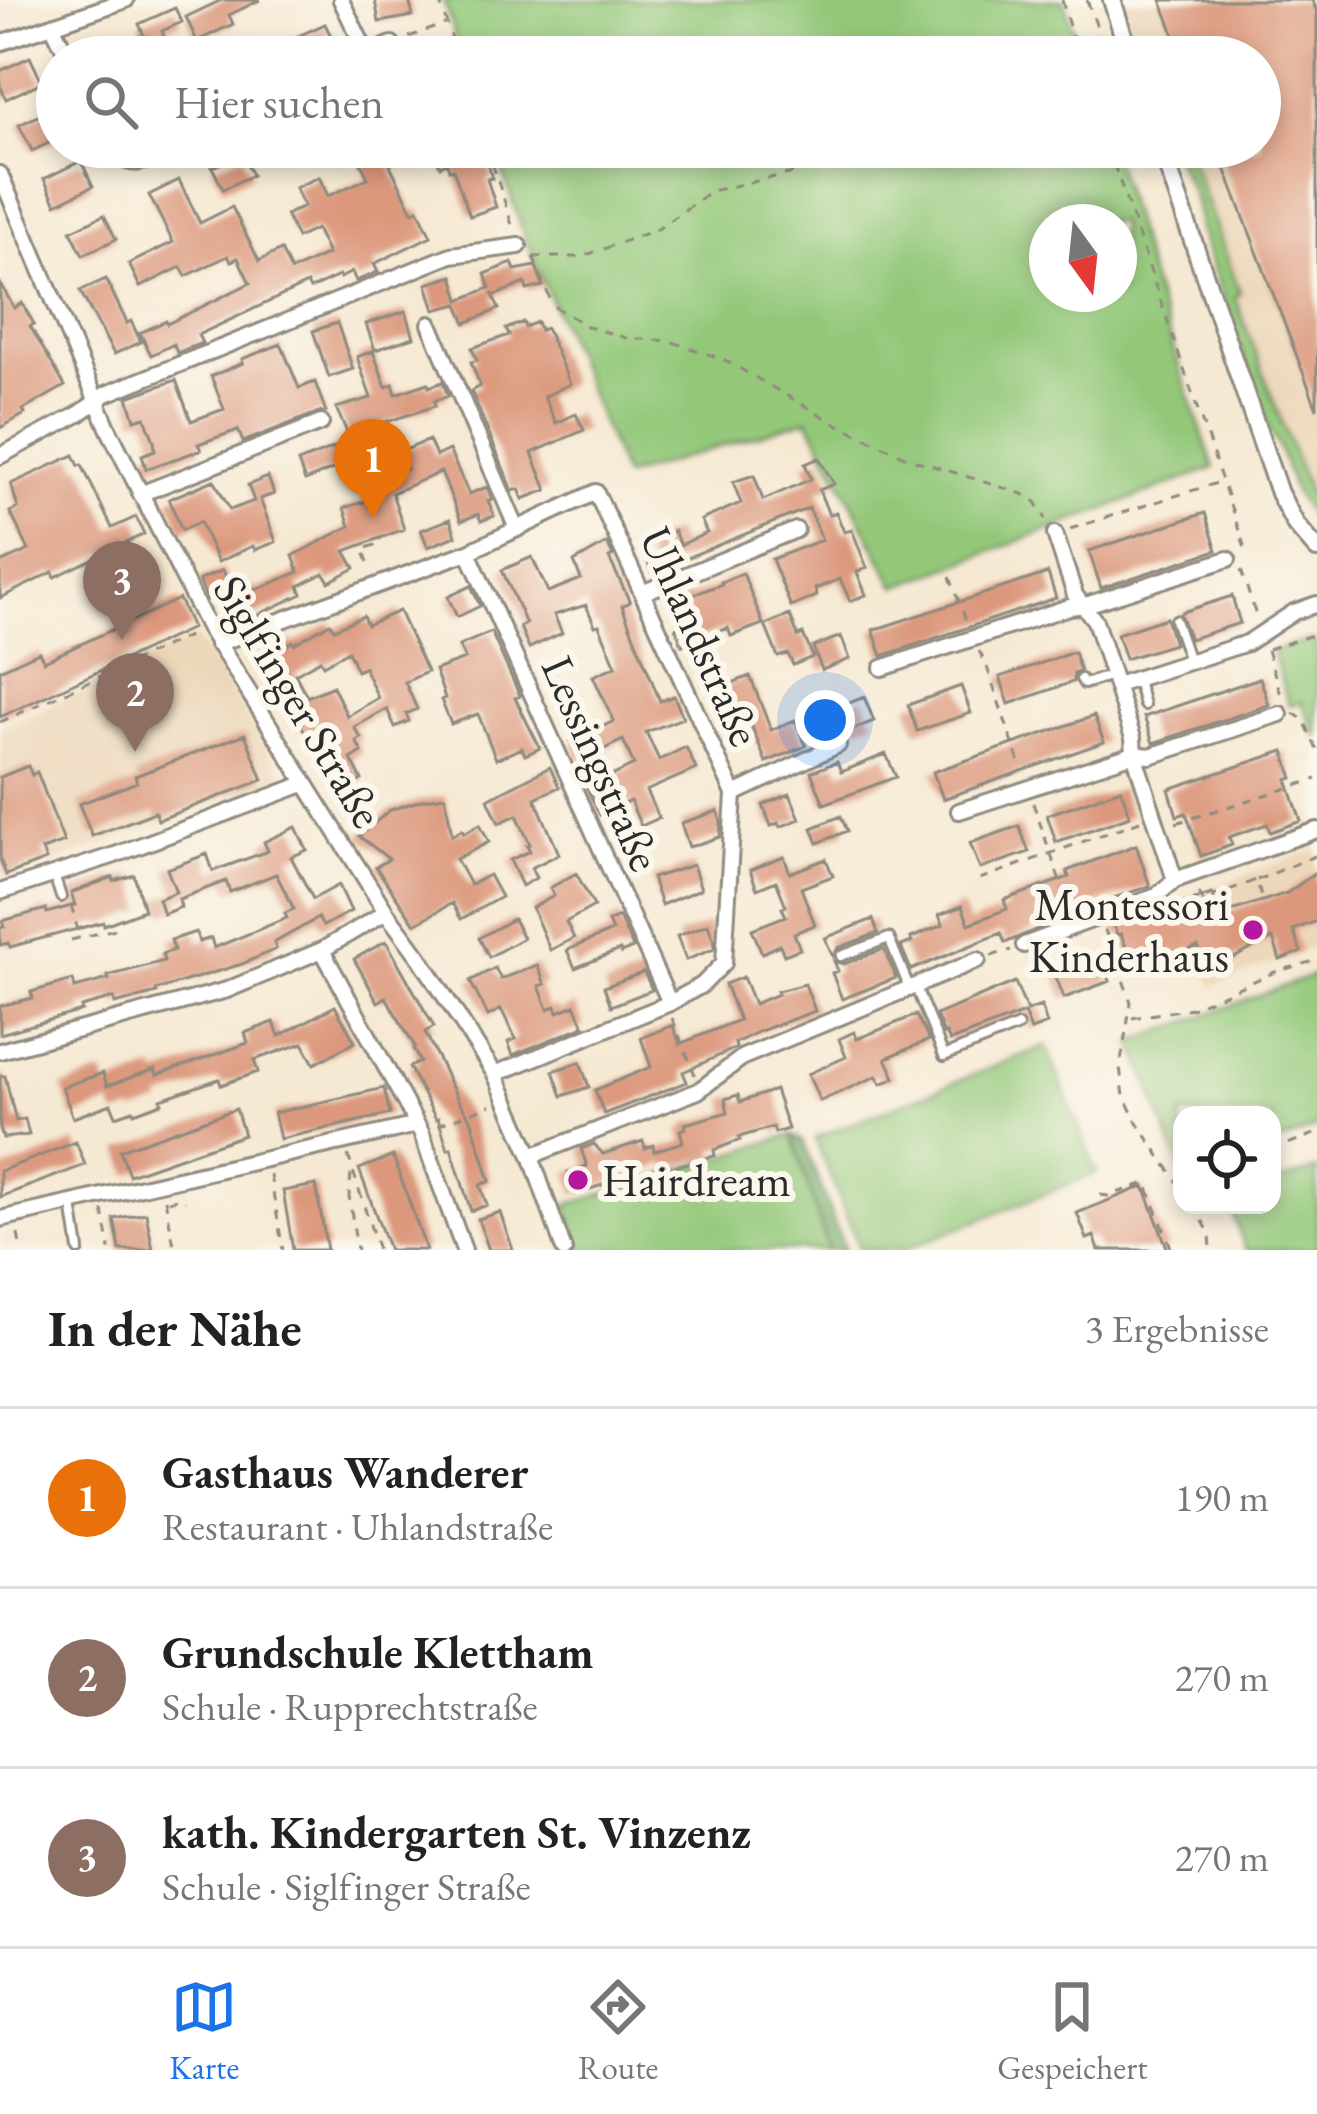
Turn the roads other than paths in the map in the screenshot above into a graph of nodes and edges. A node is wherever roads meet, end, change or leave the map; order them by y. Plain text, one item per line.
1 (126, 0) edge
2 (341, 0) edge
3 (1112, 0) edge
4 (96, 5) edge
5 (53, 26) junction
6 (58, 36) edge
7 (356, 36) edge
8 (1123, 36) edge
9 (0, 44) edge
10 (1168, 168) edge
11 (1, 180) edge
12 (519, 246) road end
13 (430, 324) dead end
14 (97, 401) junction
15 (321, 423) dead end
16 (0, 456) edge
17 (140, 494) junction
18 (517, 529) junction
19 (796, 530) dead end
20 (1055, 534) road end
21 (1317, 549) edge
22 (468, 552) junction
23 (1228, 559) dead end
24 (642, 593) junction
25 (1317, 604) edge
26 (1086, 605) junction
27 (1175, 620) dead end
28 (218, 644) junction
29 (1189, 662) junction
30 (882, 668) dead end
31 (1081, 679) dead end
32 (1136, 679) junction
33 (1115, 680) junction
34 (820, 702) dead end
35 (1144, 706) dead end
36 (1283, 711) road end
37 (1134, 754) junction
38 (304, 784) junction
39 (734, 794) junction
40 (959, 811) dead end
41 (1317, 830) edge
42 (54, 874) junction
43 (1175, 880) junction
44 (0, 892) edge
45 (61, 897) dead end
46 (386, 912) junction
47 (1024, 945) road end
48 (322, 950) junction
49 (841, 956) dead end
50 (978, 960) road end
51 (912, 987) junction
52 (668, 1004) junction
53 (1018, 1026) dead end
54 (0, 1051) edge
55 (495, 1074) junction
56 (419, 1129) junction
57 (531, 1156) junction
58 (72, 1203) junction
59 (8, 1217) edge
60 (79, 1250) edge
61 (464, 1250) edge
62 (565, 1250) edge

1 - 4 street
2 - 7 street
3 - 8 street
4 - 5 street
5 - 6 street
5 - 9 street
10 - 21 street
11 - 14 street, Siglfinger Straße
12 - 14 street
13 - 18 street
14 - 16 street
14 - 17 street, Siglfinger Straße
15 - 17 street
17 - 28 street, Siglfinger Straße
18 - 22 street, Uhlandstraße
18 - 24 street, Uhlandstraße
19 - 24 street
20 - 26 street
22 - 28 street, Uhlandstraße
22 - 52 street, Lessingstraße
23 - 26 street
24 - 39 street, Uhlandstraße
25 - 29 street
26 - 30 street
26 - 33 street
27 - 29 lane
28 - 38 street, Siglfinger Straße
29 - 32 street
31 - 33 lane
32 - 33 street
32 - 35 lane
33 - 37 street
34 - 39 street
36 - 37 street
37 - 40 street
37 - 43 street
38 - 42 street
38 - 46 street, Siglfinger Straße
39 - 52 street, Uhlandstraße
41 - 43 street
42 - 44 street
42 - 45 lane
43 - 47 street
46 - 48 street
46 - 55 street, Siglfinger Straße
48 - 54 street
48 - 56 street
49 - 51 lane
50 - 51 street
51 - 53 lane
51 - 57 street
52 - 55 street, Uhlandstraße
55 - 57 street, Siglfinger Straße
56 - 58 street
56 - 61 street
57 - 62 street, Siglfinger Straße
58 - 59 street
58 - 60 lane

